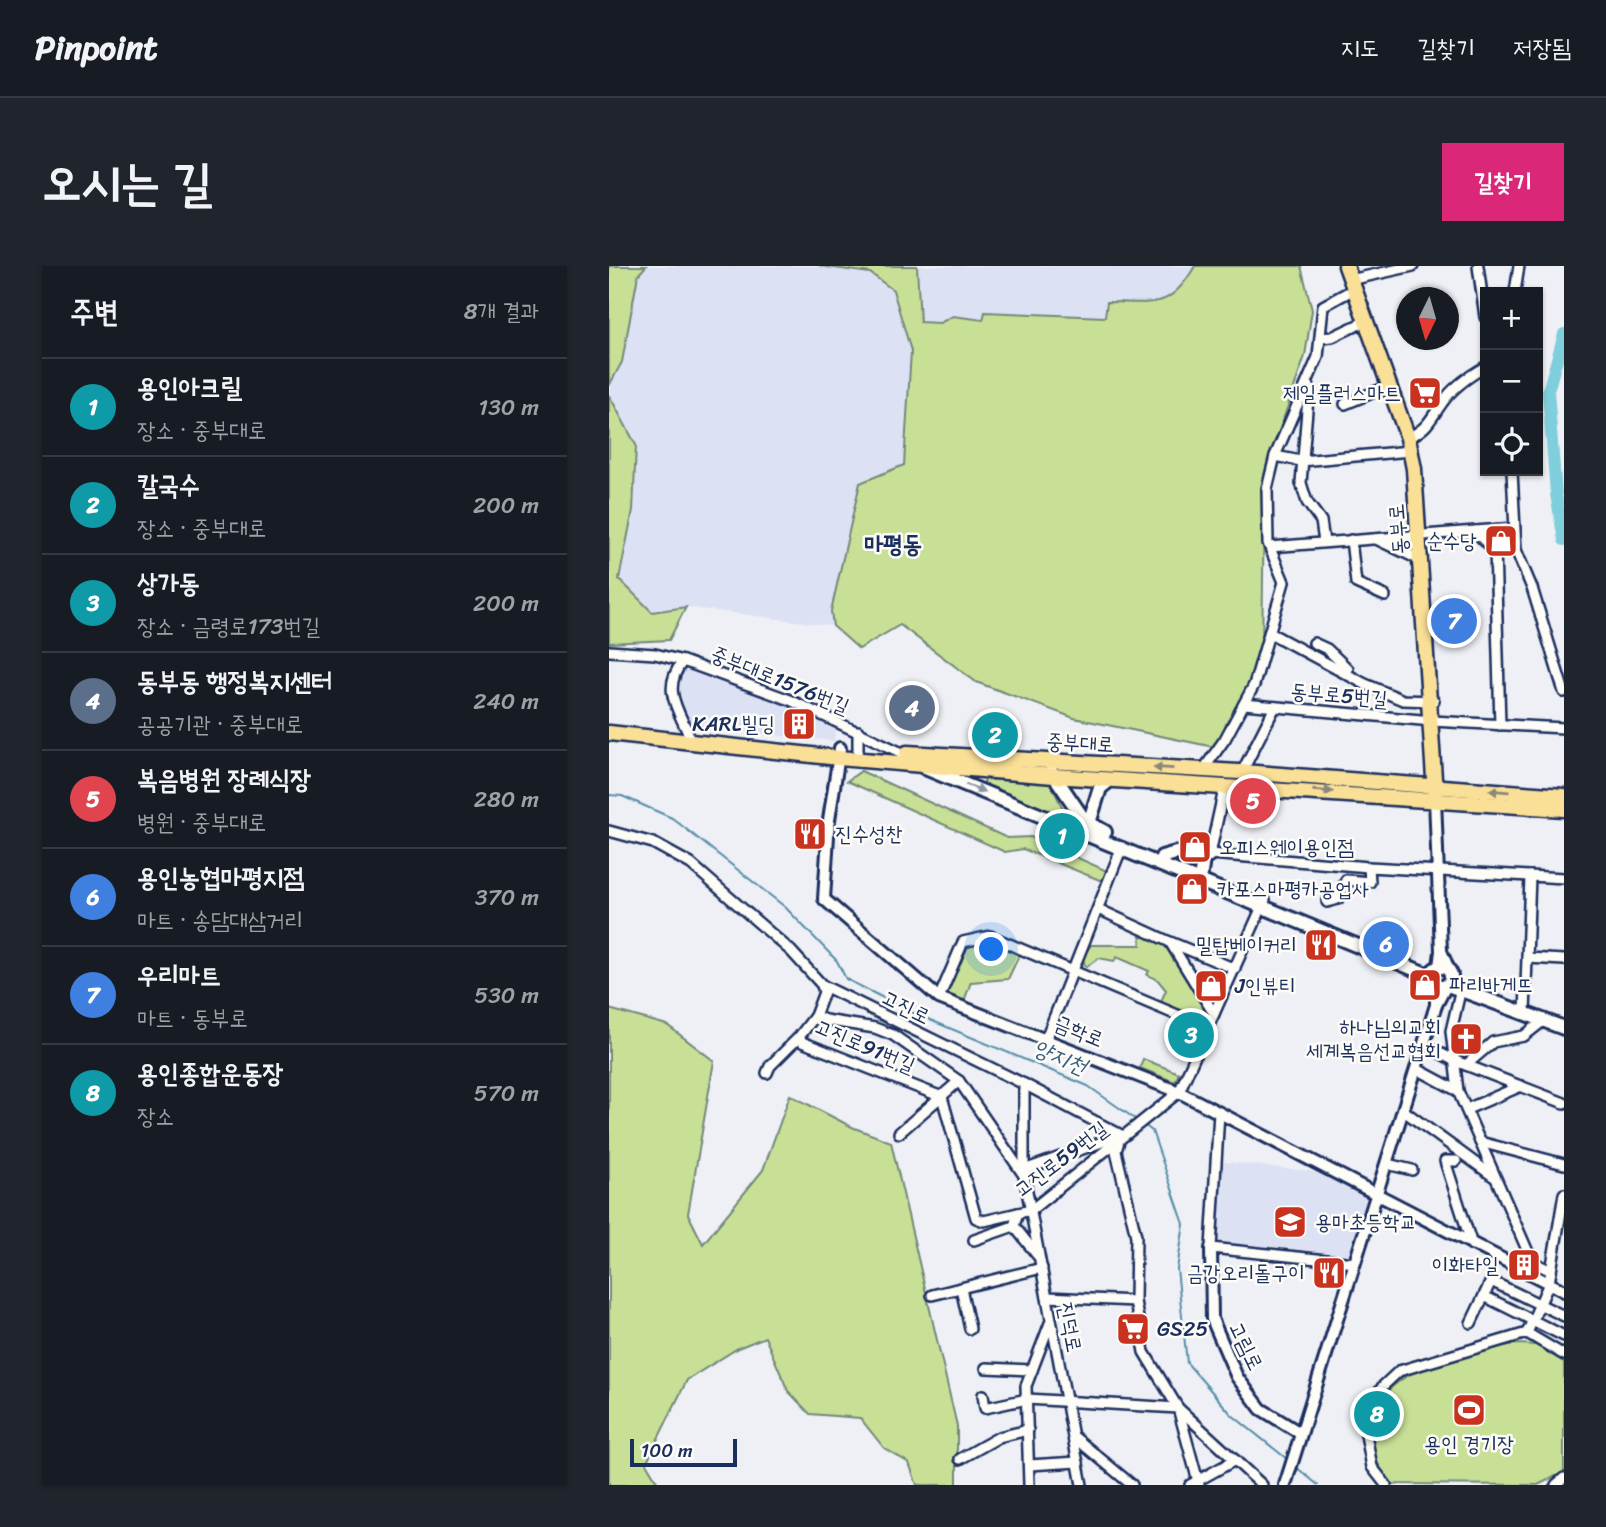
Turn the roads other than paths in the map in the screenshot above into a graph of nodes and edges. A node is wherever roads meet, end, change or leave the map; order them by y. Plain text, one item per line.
1 (1413, 266) edge
2 (1478, 266) edge
3 (1520, 266) edge
4 (1350, 278) edge
5 (1481, 287) edge
6 (1516, 287) edge
7 (1366, 321) junction
8 (1320, 338) junction
9 (1480, 370) edge
10 (1309, 383) junction
11 (1389, 386) junction
12 (1345, 404) dead end
13 (1409, 444) junction
14 (1275, 456) junction
15 (1301, 461) junction
16 (1512, 476) edge
17 (1514, 528) junction
18 (1476, 531) junction
19 (1420, 535) junction
20 (1374, 538) junction
21 (1352, 540) junction
22 (1324, 542) junction
23 (1270, 547) junction
24 (1495, 549) junction
25 (1516, 550) junction
26 (1422, 561) junction
27 (1385, 596) dead end
28 (1270, 634) junction
29 (1314, 643) dead end
30 (609, 651) edge
31 (683, 661) junction
32 (1365, 684) junction
33 (1564, 692) edge
34 (1433, 701) junction
35 (1244, 704) junction
36 (1275, 707) junction
37 (1432, 721) junction
38 (609, 725) edge
39 (1500, 725) junction
40 (1564, 728) edge
41 (859, 731) junction
42 (609, 733) edge
43 (688, 733) junction
44 (858, 750) junction
45 (839, 753) junction
46 (907, 758) junction
47 (1046, 762) junction
48 (1203, 770) junction
49 (1054, 776) junction
50 (1251, 777) junction
51 (1110, 780) junction
52 (1225, 785) junction
53 (1434, 792) junction
54 (1564, 796) edge
55 (1564, 809) edge
56 (1093, 825) junction
57 (609, 831) edge
58 (1122, 847) junction
59 (1210, 854) junction
60 (1162, 857) junction
61 (1369, 867) junction
62 (1438, 869) junction
63 (1202, 873) junction
64 (1530, 876) junction
65 (1564, 878) edge
66 (1327, 902) dead end
67 (1263, 904) junction
68 (1098, 909) junction
69 (1170, 942) junction
70 (1527, 958) junction
71 (1564, 960) edge
72 (1073, 969) junction
73 (1235, 969) junction
74 (1442, 977) junction
75 (822, 985) junction
76 (1461, 988) junction
77 (939, 998) junction
78 (1525, 1013) junction
79 (1214, 1014) junction
80 (815, 1016) junction
81 (1543, 1021) junction
82 (1208, 1028) junction
83 (1564, 1028) edge
84 (799, 1037) junction
85 (1046, 1038) junction
86 (1425, 1045) junction
87 (1453, 1060) junction
88 (1466, 1065) junction
89 (1417, 1069) junction
90 (767, 1073) dead end
91 (959, 1081) junction
92 (1024, 1084) junction
93 (1522, 1086) junction
94 (1458, 1091) junction
95 (1175, 1094) junction
96 (942, 1097) junction
97 (1564, 1103) edge
98 (1467, 1109) junction
99 (1403, 1111) junction
100 (1219, 1112) junction
101 (1399, 1124) junction
102 (1420, 1124) junction
103 (899, 1133) dead end
104 (1124, 1134) junction
105 (1480, 1142) junction
106 (1456, 1161) dead end
107 (1387, 1164) junction
108 (1564, 1164) edge
109 (1412, 1170) dead end
110 (1024, 1173) junction
111 (1496, 1178) junction
112 (1564, 1194) edge
113 (1376, 1196) junction
114 (1031, 1210) junction
115 (1018, 1213) junction
116 (1562, 1224) edge
117 (1014, 1226) junction
118 (974, 1240) dead end
119 (1472, 1245) junction
120 (1211, 1248) junction
121 (1040, 1258) junction
122 (1355, 1263) junction
123 (1042, 1268) junction
124 (1551, 1271) junction
125 (1549, 1283) junction
126 (961, 1288) junction
127 (1564, 1291) edge
128 (932, 1295) dead end
129 (1484, 1296) junction
130 (1047, 1297) junction
131 (1135, 1301) junction
132 (1539, 1304) junction
133 (1564, 1316) edge
134 (1531, 1320) junction
135 (1051, 1321) junction
136 (1471, 1323) dead end
137 (970, 1329) dead end
138 (1527, 1333) junction
139 (1564, 1336) edge
140 (1564, 1355) edge
141 (986, 1368) dead end
142 (1033, 1370) junction
143 (983, 1395) dead end
144 (1027, 1399) junction
145 (1066, 1402) junction
146 (1178, 1408) junction
147 (1028, 1430) junction
148 (1300, 1433) junction
149 (1073, 1436) junction
150 (960, 1459) dead end
151 (1235, 1460) junction
152 (1078, 1462) junction
153 (1029, 1465) junction
154 (1564, 1478) edge
155 (1195, 1483) edge
156 (1029, 1485) edge
157 (1082, 1485) edge
158 (1132, 1485) edge
159 (1262, 1485) edge
160 (1286, 1485) edge
161 (1386, 1485) edge
162 (1556, 1485) edge

1 - 4 street
2 - 5 street
3 - 6 street
4 - 7 main road, 동부로
4 - 8 street
7 - 8 street
7 - 11 main road, 동부로
8 - 10 street
9 - 13 street
10 - 14 street
10 - 15 street
11 - 12 street
11 - 13 main road, 동부로
13 - 15 street
13 - 19 main road, 동부로
14 - 15 street
14 - 23 street
15 - 22 street
16 - 17 street
17 - 18 street
17 - 25 street
18 - 19 street
18 - 24 street
19 - 20 street
19 - 26 main road, 동부로
20 - 21 street
20 - 26 street
21 - 22 street
21 - 27 street
22 - 23 street
23 - 28 street
24 - 25 street
24 - 39 street
25 - 33 street
26 - 34 main road, 동부로
28 - 32 street
28 - 35 street
29 - 32 street
30 - 31 street
31 - 41 street, 중부대로1576번길
31 - 43 street, 중부대로1576번길
32 - 34 street
34 - 37 main road, 동부로
35 - 36 street, 동부로5번길
35 - 48 street
36 - 37 street, 동부로5번길
36 - 50 street
37 - 39 street, 동부로5번길
37 - 53 main road, 동부로
38 - 43 main road, 중부대로
39 - 40 street, 동부로5번길
41 - 44 street
41 - 46 street, 중부대로1576번길
42 - 45 main road, 중부대로
43 - 45 main road, 중부대로
44 - 45 main road, 중부대로
44 - 46 main road, 중부대로
45 - 46 main road, 중부대로
45 - 77 street, 금학로
46 - 47 main road, 중부대로
46 - 49 main road, 중부대로
46 -> 58 main road
48 -> 47 main road, 중부대로
47 - 49 main road
48 - 50 main road, 중부대로
49 - 51 main road, 중부대로
49 - 56 main road
50 - 52 main road, 중부대로
50 - 53 main road
51 - 52 main road, 중부대로
51 - 56 main road
52 - 59 street
54 -> 53 main road
53 - 55 main road
53 - 62 street
56 - 60 main road
57 - 75 street, 고진로
58 - 67 main road
58 - 68 street
59 - 60 main road
59 - 61 street
59 - 63 main road
60 - 63 main road
61 - 62 street
61 - 66 street
62 - 64 street
62 - 74 street
63 - 67 main road
64 - 65 street
64 - 70 street
67 - 73 street
67 - 74 main road
68 - 69 street
68 - 72 street
69 - 73 street
69 - 79 street
70 - 71 street
70 - 78 street
72 - 77 street
72 - 82 street
72 - 85 street
73 - 79 street
74 - 76 main road
74 - 86 street
75 - 80 street
75 - 92 street, 고진로
76 - 78 main road
76 - 87 street
77 - 85 street, 금학로
78 - 81 main road
79 - 82 street
80 - 84 street, 고진로91번길
80 - 91 street
81 - 83 main road
81 - 88 street
82 - 95 street
84 - 90 street
84 - 96 street, 고진로91번길
85 - 95 street, 금학로
86 - 87 street
86 - 89 street
87 - 88 street
87 - 94 street
88 - 93 street
89 - 94 street
89 - 99 street
91 - 96 street
91 - 110 street, 진덕로
92 - 104 street, 고진로
92 - 110 street, 진덕로
93 - 97 street
93 - 98 street
94 - 98 street
95 - 100 street, 금학로
95 - 104 street, 고진로59번길
96 - 103 street
96 - 115 street, 고진로59번길
98 - 105 street
99 - 101 street
99 - 102 street
100 - 113 street, 금학로
100 - 120 street, 고림로
101 - 102 street
101 - 107 street
102 - 111 street
104 - 110 street
104 - 114 street, 고진로59번길
104 - 131 street
105 - 108 street
105 - 111 street
106 - 119 street
107 - 109 street
107 - 113 street
110 - 114 street, 진덕로
111 - 124 street
112 - 116 street
113 - 119 street, 금학로
113 - 122 street
114 - 115 street, 고진로59번길
114 - 121 street, 진덕로
115 - 117 street
116 - 124 street
117 - 118 street
117 - 121 street
119 - 125 street, 금학로
120 - 122 street
120 - 148 street, 고림로
121 - 123 street, 진덕로
122 - 148 street
123 - 126 street
123 - 130 street, 진덕로
124 - 125 street
125 - 127 street, 금학로
125 - 132 street
126 - 128 street
126 - 137 street
129 - 132 street
129 - 134 street
129 - 136 street
130 - 131 street
130 - 135 street, 진덕로
131 - 146 street
132 - 133 street
132 - 134 street
134 - 138 street
134 - 139 street
135 - 142 street
135 - 145 street, 진덕로
138 - 140 street
138 - 161 street
141 - 142 street
142 - 144 street
143 - 144 street
144 - 145 street
144 - 147 street
145 - 146 street
145 - 149 street, 진덕로
146 - 151 street
146 - 155 street
147 - 150 street
147 - 153 street
148 - 160 street
149 - 152 street, 진덕로
149 - 158 street
151 - 155 street
151 - 159 street
152 - 153 street
152 - 157 street, 진덕로
153 - 156 street
154 - 162 street

